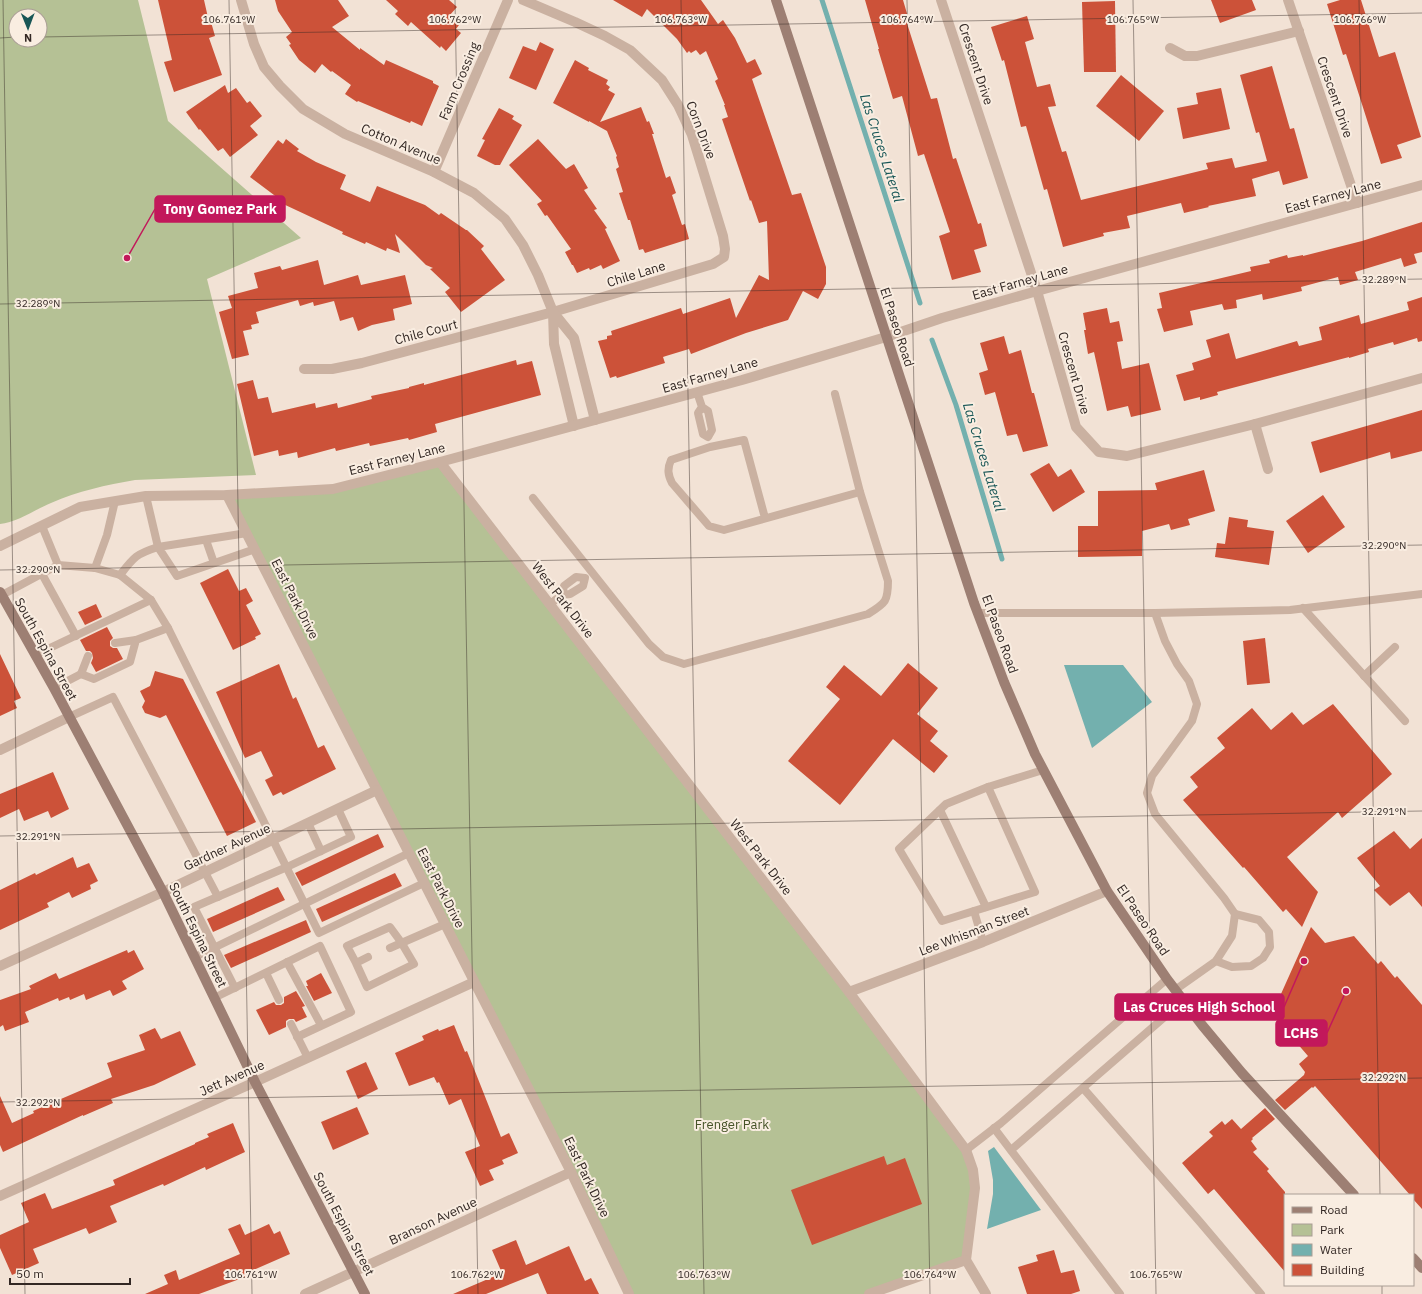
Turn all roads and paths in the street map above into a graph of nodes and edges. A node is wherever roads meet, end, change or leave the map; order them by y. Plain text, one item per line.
1 (241, 0) edge
2 (508, 0) edge
3 (523, 0) edge
4 (776, 0) edge
5 (941, 0) edge
6 (1288, 0) edge
7 (1299, 31) junction
8 (1170, 48) dead end
9 (434, 172) junction
10 (1422, 185) edge
11 (1357, 203) junction
12 (724, 257) joint
13 (1037, 291) junction
14 (553, 312) junction
15 (886, 337) junction
16 (304, 369) dead end
17 (1422, 378) edge
18 (698, 392) junction
19 (835, 394) dead end
20 (595, 420) junction
21 (1255, 424) junction
22 (574, 426) junction
23 (710, 447) junction
24 (440, 462) junction
25 (1268, 469) dead end
26 (860, 492) junction
27 (227, 495) junction
28 (146, 496) junction
29 (533, 498) dead end
30 (115, 501) junction
31 (765, 518) junction
32 (42, 526) junction
33 (247, 533) junction
34 (206, 540) junction
35 (0, 546) edge
36 (158, 547) junction
37 (255, 549) junction
38 (214, 563) junction
39 (58, 565) junction
40 (95, 568) junction
41 (591, 572) junction
42 (42, 574) junction
43 (120, 575) junction
44 (1, 594) edge
45 (1422, 595) edge
46 (151, 600) junction
47 (550, 604) junction
48 (1303, 608) junction
49 (978, 613) junction
50 (1155, 613) junction
51 (168, 628) junction
52 (76, 636) junction
53 (136, 640) junction
54 (115, 643) dead end
55 (1395, 647) dead end
56 (35, 655) junction
57 (88, 656) dead end
58 (81, 674) junction
59 (1364, 676) junction
60 (54, 688) junction
61 (69, 717) junction
62 (1404, 721) dead end
63 (0, 750) edge
64 (1043, 770) junction
65 (988, 787) junction
66 (377, 790) junction
67 (338, 809) junction
68 (940, 810) junction
69 (308, 823) junction
70 (274, 840) junction
71 (321, 851) junction
72 (409, 853) junction
73 (287, 867) junction
74 (204, 873) junction
75 (424, 883) junction
76 (1107, 891) junction
77 (163, 892) junction
78 (218, 897) junction
79 (305, 904) junction
80 (986, 907) junction
81 (974, 911) junction
82 (1234, 914) junction
83 (445, 924) junction
84 (319, 933) junction
85 (401, 942) junction
86 (983, 942) junction
87 (320, 946) junction
88 (214, 947) junction
89 (390, 948) dead end
90 (195, 957) junction
91 (368, 957) dead end
92 (1216, 961) junction
93 (287, 962) junction
94 (356, 963) junction
95 (0, 966) edge
96 (266, 973) junction
97 (1167, 979) junction
98 (474, 982) junction
99 (235, 988) junction
100 (1176, 990) junction
101 (849, 992) junction
102 (214, 998) junction
103 (279, 1000) dead end
104 (1183, 1001) junction
105 (291, 1024) dead end
106 (321, 1026) junction
107 (298, 1037) junction
108 (308, 1058) junction
109 (255, 1082) junction
110 (1083, 1088) junction
111 (994, 1128) junction
112 (966, 1150) junction
113 (1011, 1150) junction
114 (571, 1172) junction
115 (1353, 1194) edge
116 (0, 1196) edge
117 (1414, 1259) edge
118 (966, 1260) junction
119 (1422, 1268) edge
120 (354, 1271) junction
121 (305, 1294) edge
122 (365, 1294) edge
123 (629, 1294) edge
124 (869, 1294) edge
125 (986, 1294) edge
126 (1120, 1294) edge
127 (1261, 1294) edge

1 - 9 street, Cotton Avenue
2 - 9 street, Farm Crossing
3 - 12 street, Corn Drive
4 - 15 main road, El Paseo Road
5 - 13 street, Crescent Drive
6 - 7 street, Crescent Drive
7 - 8 street
7 - 11 street, Crescent Drive
9 - 14 street, Cotton Avenue
10 - 11 street, East Farney Lane
11 - 13 street, East Farney Lane
12 - 14 street, Chile Lane
13 - 15 street, East Farney Lane
13 - 21 street, Crescent Drive
14 - 16 street, Chile Court
14 - 20 street, Cotton Avenue
14 - 22 street, Cotton Avenue
15 - 18 street, East Farney Lane
15 - 49 main road, El Paseo Road
17 - 21 street, Crescent Drive
18 - 20 street, East Farney Lane
18 - 23 lane
19 - 26 lane
20 - 22 street, East Farney Lane
21 - 25 street
22 - 24 street, East Farney Lane
23 - 31 lane
23 - 31 lane
24 - 27 street, East Farney Lane
24 - 47 street, West Park Drive
26 - 31 lane
26 - 41 lane
27 - 28 street, East Farney Lane
27 - 33 street, East Park Drive
28 - 30 street, East Farney Lane
28 - 36 lane
29 - 41 lane
30 - 32 street, East Farney Lane
30 - 40 lane
32 - 35 street, East Farney Lane
32 - 39 lane
33 - 34 lane
33 - 37 street, East Park Drive
34 - 36 lane
34 - 38 lane
36 - 38 lane
36 - 43 lane
37 - 38 lane
37 - 66 street, East Park Drive
39 - 40 lane
39 - 42 lane
40 - 43 lane
41 - 47 lane
42 - 44 lane
42 - 52 lane
43 - 46 lane
44 - 56 main road, South Espina Street
45 - 48 lane
46 - 51 lane
46 - 52 lane
47 - 101 street, West Park Drive
48 - 50 lane
48 - 59 lane
49 - 50 lane
49 - 64 main road, El Paseo Road
50 - 82 lane
51 - 53 lane
51 - 70 lane
52 - 56 lane
53 - 54 lane
53 - 58 lane
55 - 59 lane
56 - 60 main road, South Espina Street
57 - 58 lane
58 - 60 lane
59 - 62 lane
60 - 61 main road, South Espina Street
61 - 63 street
61 - 74 lane
61 - 77 main road, South Espina Street
64 - 65 lane
64 - 76 main road, El Paseo Road
65 - 68 lane
65 - 80 lane
66 - 67 street, Gardner Avenue
66 - 72 street, East Park Drive
67 - 69 street, Gardner Avenue
67 - 71 lane
68 - 80 lane
68 - 81 lane
69 - 70 street, Gardner Avenue
69 - 71 lane
70 - 73 lane
70 - 74 street, Gardner Avenue
71 - 73 lane
72 - 75 street, East Park Drive
72 - 79 lane
73 - 78 lane
73 - 79 lane
74 - 77 street, Gardner Avenue
74 - 78 lane
75 - 83 street, East Park Drive
75 - 84 lane
76 - 86 street, Lee Whisman Street
76 - 97 main road, El Paseo Road
77 - 90 main road, South Espina Street
77 - 95 street, Gardner Avenue
78 - 88 lane
79 - 84 lane
79 - 88 lane
80 - 81 lane
81 - 86 lane
82 - 92 lane
82 - 92 lane
83 - 85 lane
83 - 98 street, East Park Drive
84 - 87 lane
85 - 89 lane
85 - 94 lane
85 - 94 lane
86 - 101 street, Lee Whisman Street
87 - 93 lane
87 - 106 lane
88 - 90 lane
88 - 99 lane
90 - 102 main road, South Espina Street
91 - 94 lane
92 - 100 lane
93 - 96 lane
93 - 106 lane
96 - 99 lane
96 - 103 lane
97 - 100 main road, El Paseo Road
97 - 111 lane
98 - 108 street, Jett Avenue
98 - 114 street, East Park Drive
99 - 102 lane
100 - 104 main road, El Paseo Road
101 - 112 street, West Park Drive
102 - 109 main road, South Espina Street
104 - 110 lane
104 - 115 main road, El Paseo Road
105 - 107 lane
106 - 107 lane
107 - 108 lane
108 - 109 street, Jett Avenue
109 - 116 street, Jett Avenue
109 - 120 main road, South Espina Street
110 - 113 lane
110 - 127 lane
111 - 112 lane
111 - 113 lane
112 - 118 street, West Park Drive
113 - 126 lane
114 - 120 street, Branson Avenue
114 - 123 street, East Park Drive
117 - 119 main road
118 - 124 street
118 - 125 street
120 - 121 street, Branson Avenue
120 - 122 main road, South Espina Street

